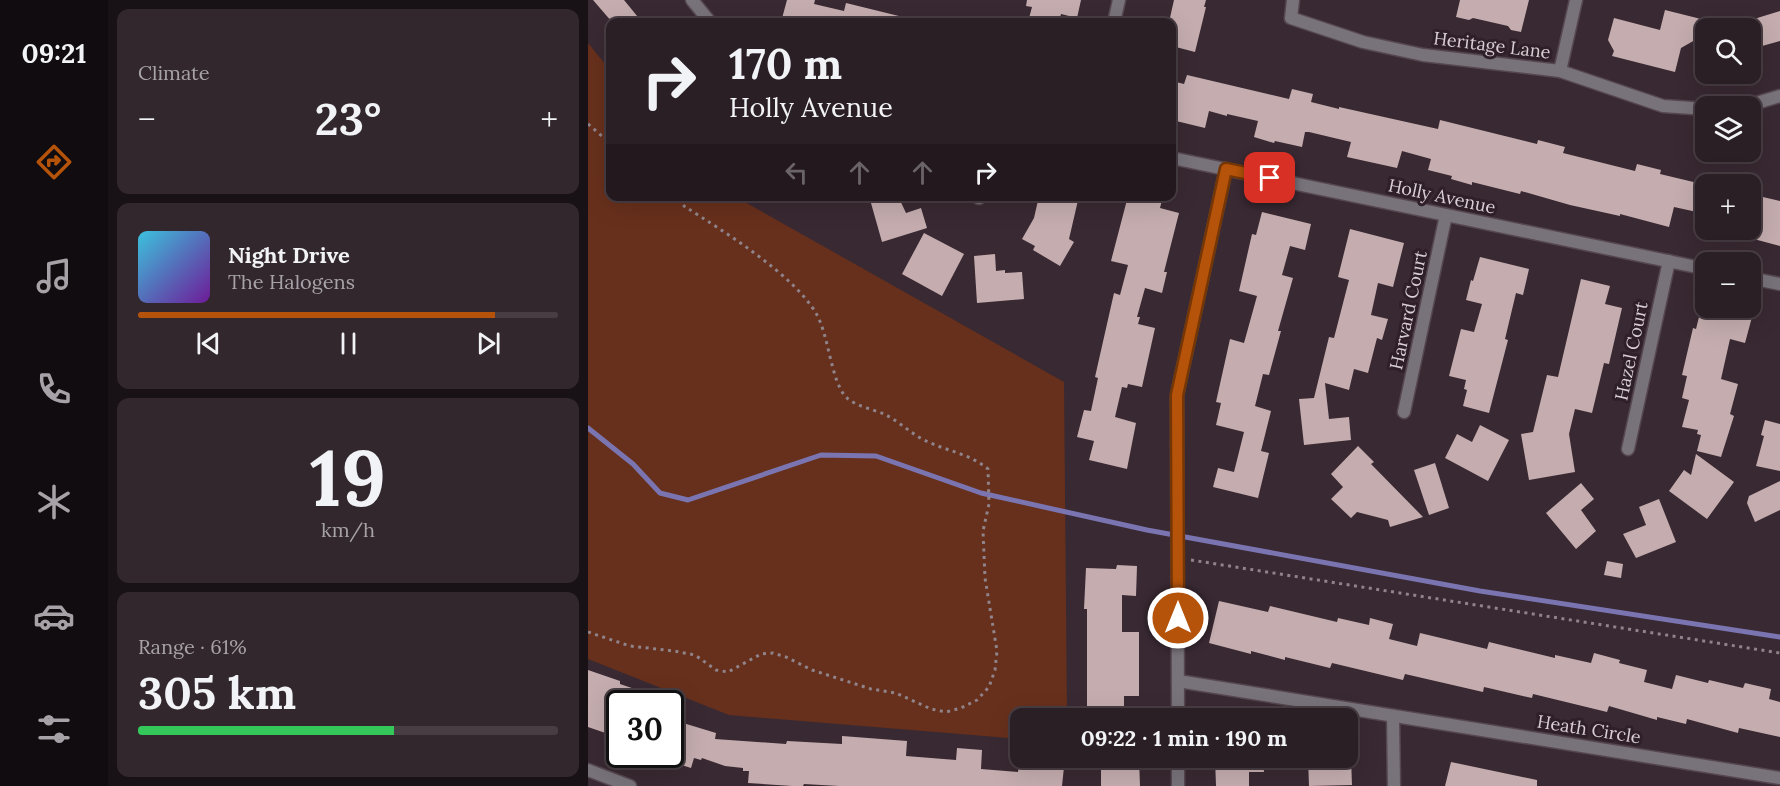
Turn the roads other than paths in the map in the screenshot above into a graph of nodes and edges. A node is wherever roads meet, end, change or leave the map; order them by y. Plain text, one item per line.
1 (692, 0) edge
2 (1119, 0) edge
3 (1293, 0) edge
4 (1576, 0) edge
5 (707, 18) edge
6 (1115, 18) edge
7 (1560, 71) junction
8 (1780, 96) edge
9 (1761, 102) edge
10 (1695, 108) edge
11 (1176, 159) edge
12 (1226, 169) junction
13 (1446, 215) junction
14 (1669, 261) junction
15 (1695, 267) edge
16 (1761, 280) edge
17 (1780, 284) edge
18 (1404, 412) dead end
19 (1628, 449) dead end
20 (1178, 681) junction
21 (1178, 708) edge
22 (1393, 716) junction
23 (1178, 768) edge
24 (588, 770) edge
25 (1780, 778) edge
26 (630, 786) edge
27 (1178, 786) edge
28 (1394, 786) edge

1 - 5 street
2 - 6 street
3 - 7 street, Heritage Lane
4 - 7 street
7 - 10 street, Heritage Lane
8 - 9 street
11 - 12 street, Holly Avenue
12 - 13 street, Holly Avenue
12 - 20 street
13 - 14 street, Holly Avenue
13 - 18 street, Harvard Court
14 - 15 street, Holly Avenue
14 - 19 street, Hazel Court
16 - 17 street
20 - 21 street
20 - 22 street, Heath Circle
22 - 25 street, Heath Circle
22 - 28 street
23 - 27 street
24 - 26 street

